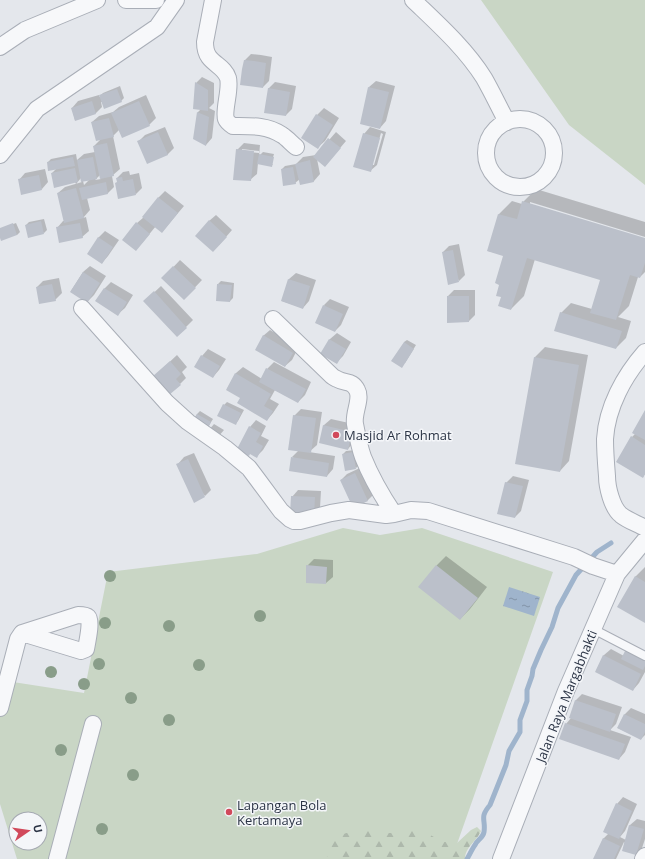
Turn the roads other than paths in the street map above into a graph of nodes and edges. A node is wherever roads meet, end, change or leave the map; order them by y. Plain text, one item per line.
1 (97, 0) edge
2 (126, 0) edge
3 (156, 0) edge
4 (176, 0) edge
5 (213, 0) edge
6 (413, 0) edge
7 (0, 47) edge
8 (507, 122) junction
9 (296, 148) dead end
10 (0, 155) edge
11 (82, 308) dead end
12 (273, 319) dead end
13 (645, 352) edge
14 (394, 514) junction
15 (645, 528) edge
16 (645, 540) edge
17 (617, 574) junction
18 (593, 629) junction
19 (22, 633) dead end
20 (645, 656) edge
21 (0, 708) edge
22 (93, 724) dead end
23 (645, 856) edge
24 (57, 859) edge
25 (501, 859) edge
26 (643, 859) edge

1 - 7 street
2 - 3 street
4 - 10 street
5 - 9 street
6 - 8 street
8 - 8 street
11 - 14 street
12 - 14 street
13 - 15 street
14 - 17 street
16 - 17 street, Jalan Raya Margabhakti
17 - 18 street, Jalan Raya Margabhakti
18 - 20 lane
18 - 25 street, Jalan Raya Margabhakti
19 - 21 street
22 - 24 street
23 - 26 street

